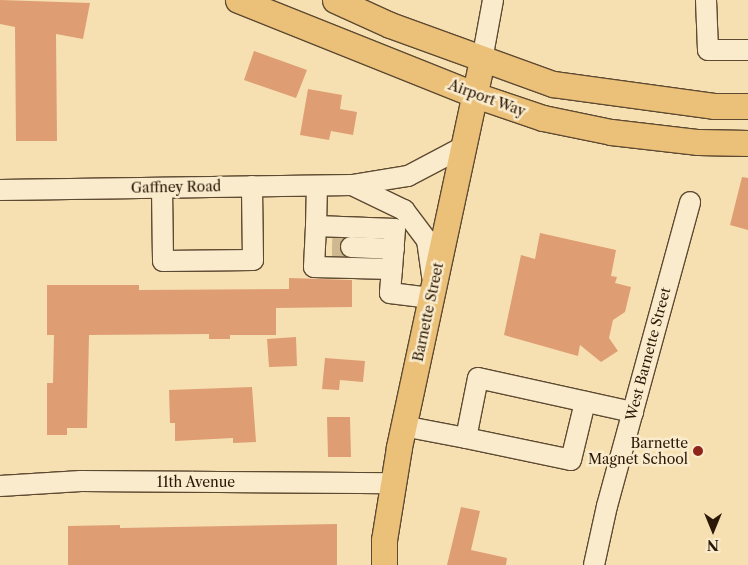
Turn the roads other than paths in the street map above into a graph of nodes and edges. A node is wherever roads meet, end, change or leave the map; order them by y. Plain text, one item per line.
1 (238, 0) edge
2 (335, 0) edge
3 (493, 0) edge
4 (706, 0) edge
5 (748, 50) edge
6 (482, 60) junction
7 (474, 95) junction
8 (748, 106) edge
9 (748, 143) edge
10 (463, 148) junction
11 (352, 185) junction
12 (252, 186) junction
13 (317, 186) junction
14 (162, 188) junction
15 (0, 190) edge
16 (690, 202) dead end
17 (328, 241) junction
18 (394, 249) junction
19 (392, 270) junction
20 (432, 293) junction
21 (585, 402) junction
22 (632, 412) junction
23 (403, 426) junction
24 (466, 438) junction
25 (392, 484) junction
26 (0, 486) edge
27 (384, 565) edge
28 (594, 565) edge

1 - 7 main road, Airport Way
2 - 6 main road
3 - 6 street
4 - 5 street
6 - 7 main road, Barnette Street
6 - 8 main road
7 - 9 main road, Airport Way
7 - 10 main road, Barnette Street
10 - 11 street, Gaffney Road
10 - 20 main road, Barnette Street
11 - 13 street, Gaffney Road
11 - 20 street, Gaffney Road
12 - 13 street, Gaffney Road
12 - 14 street, Gaffney Road
12 - 14 street
13 - 17 street
14 - 15 street, Gaffney Road
16 - 22 street, West Barnette Street
17 - 18 street
17 - 18 street
17 - 19 street
18 - 19 street
19 - 20 street
20 - 23 main road, Barnette Street
21 - 22 street
21 - 24 street
21 - 24 street
22 - 28 street, West Barnette Street
23 - 24 street
23 - 25 main road, Barnette Street
25 - 26 street, 11th Avenue
25 - 27 main road, Barnette Street

